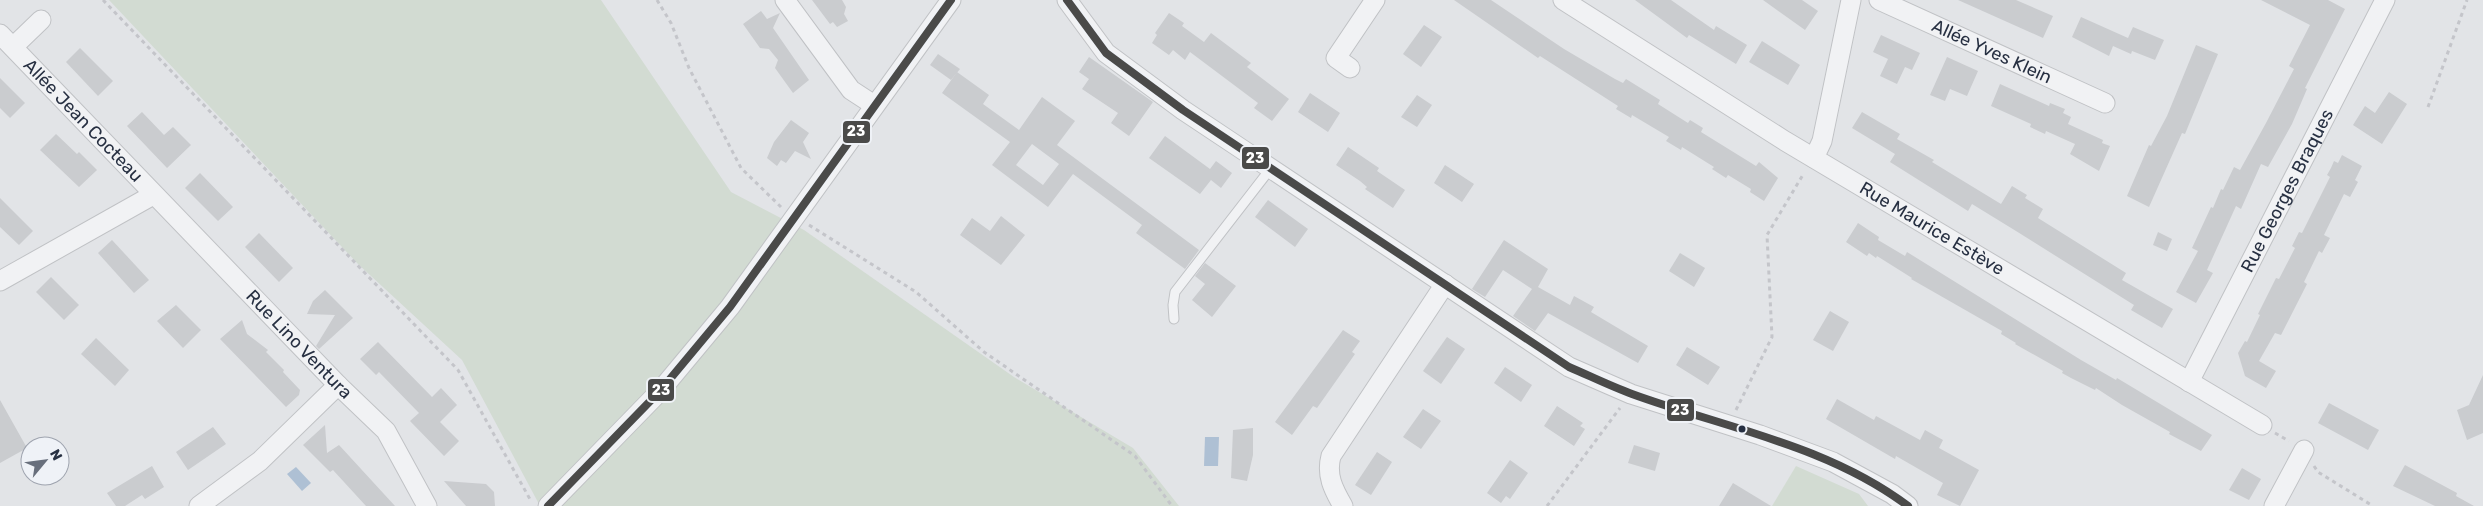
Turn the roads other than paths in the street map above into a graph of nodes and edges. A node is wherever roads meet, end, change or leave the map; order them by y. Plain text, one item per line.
1 (785, 0) edge
2 (951, 0) edge
3 (1067, 0) edge
4 (1374, 0) edge
5 (1563, 0) edge
6 (1851, 0) edge
7 (1879, 0) edge
8 (2385, 0) edge
9 (41, 20) dead end
10 (6, 41) edge
11 (1350, 68) dead end
12 (2104, 103) dead end
13 (874, 105) junction
14 (1814, 158) junction
15 (1271, 168) junction
16 (153, 195) junction
17 (0, 281) edge
18 (1445, 284) junction
19 (1174, 319) dead end
20 (2189, 382) junction
21 (338, 385) junction
22 (2262, 425) road end
23 (2304, 450) road end
24 (199, 506) edge
25 (427, 506) edge
26 (548, 506) edge
27 (1343, 506) edge
28 (1908, 506) edge
29 (2274, 506) edge

1 - 13 street
2 - 13 street
3 - 15 street
4 - 11 street
5 - 14 street, Rue Maurice Estève
6 - 14 street
7 - 12 street, Allée Yves Klein
8 - 20 street, Rue Georges Braques
9 - 10 street, Allée Jean Cocteau
10 - 16 street, Allée Jean Cocteau
13 - 26 street
14 - 20 street, Rue Maurice Estève
15 - 18 street
15 - 19 lane
16 - 17 street
16 - 21 street, Rue Lino Ventura
18 - 27 street
18 - 28 street
20 - 22 street, Rue Maurice Estève
21 - 24 street
21 - 25 street, Rue Lino Ventura
23 - 29 street

